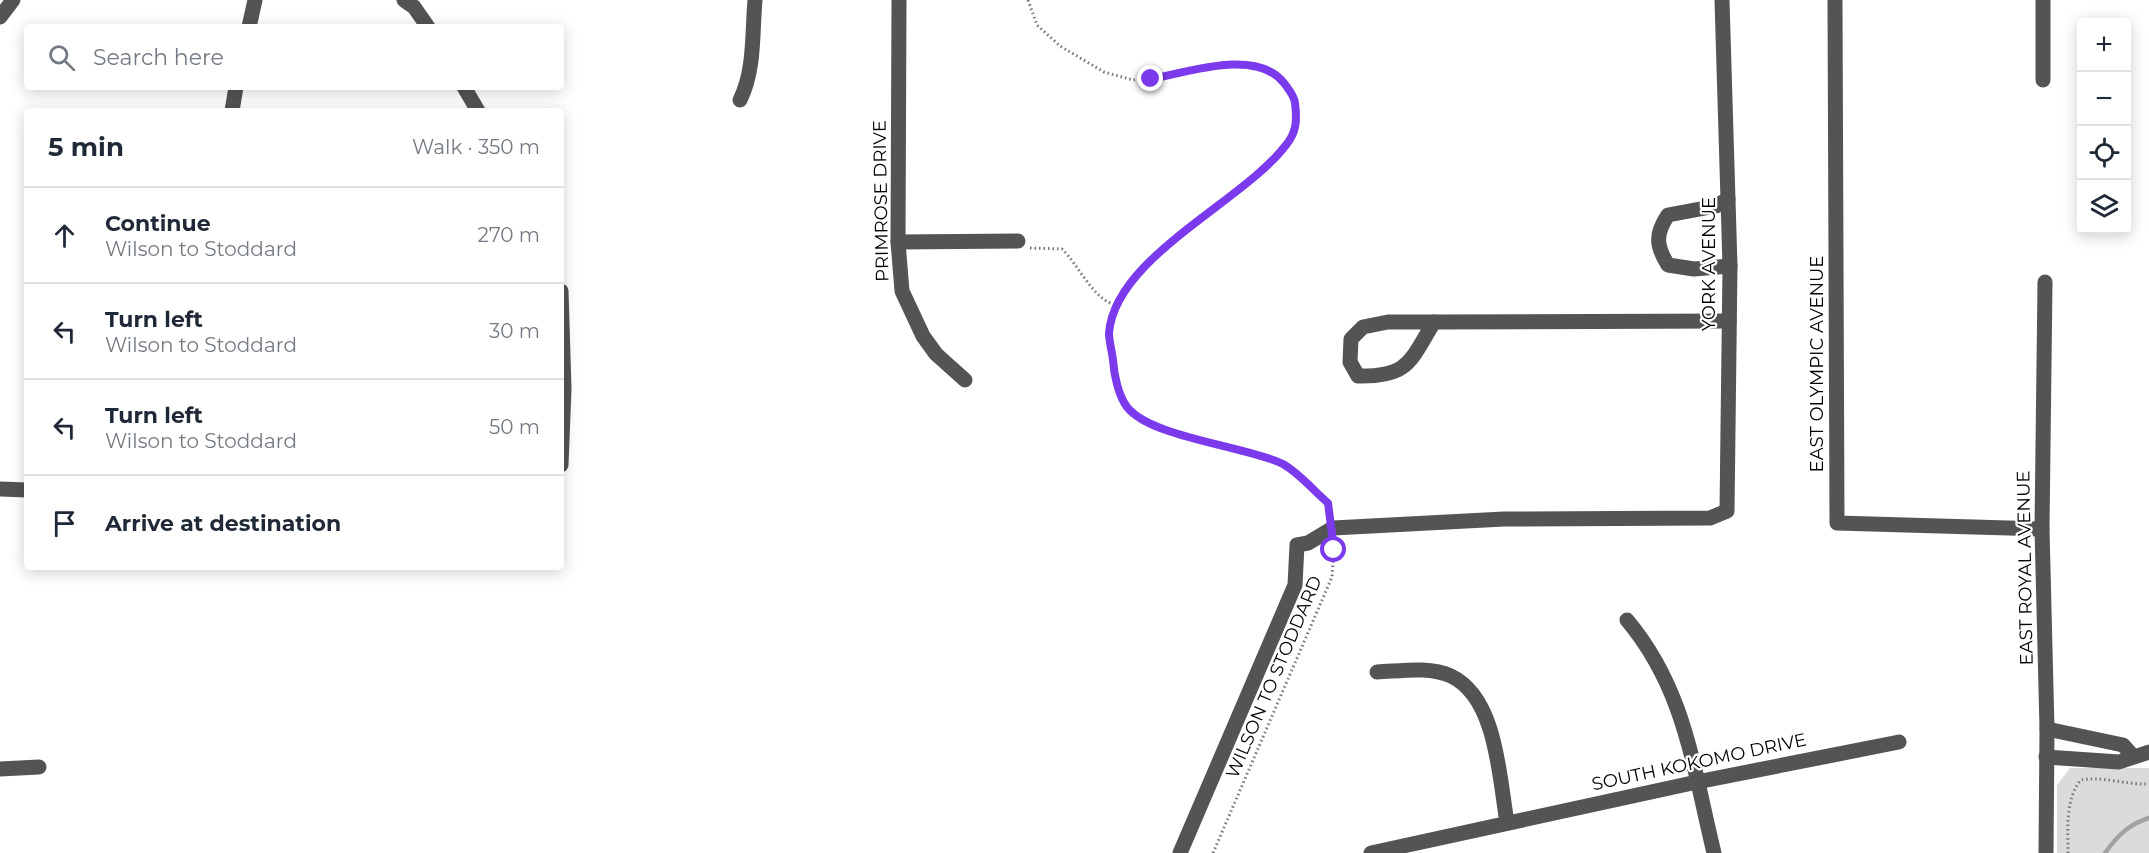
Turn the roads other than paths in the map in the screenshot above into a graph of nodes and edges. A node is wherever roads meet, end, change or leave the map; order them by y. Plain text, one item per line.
1 (13, 0) edge
2 (255, 0) edge
3 (404, 0) edge
4 (755, 0) edge
5 (899, 0) edge
6 (1722, 0) edge
7 (1835, 0) edge
8 (2043, 0) edge
9 (0, 17) edge
10 (250, 24) edge
11 (426, 24) edge
12 (2043, 80) dead end
13 (235, 90) edge
14 (466, 90) edge
15 (740, 100) dead end
16 (232, 108) edge
17 (476, 108) edge
18 (1728, 199) junction
19 (1018, 241) road end
20 (898, 242) junction
21 (1730, 266) junction
22 (2045, 282) dead end
23 (1729, 321) junction
24 (1434, 322) junction
25 (965, 380) dead end
26 (0, 489) edge
27 (24, 490) edge
28 (2043, 530) junction
29 (1626, 620) dead end
30 (1377, 672) dead end
31 (2047, 729) junction
32 (1899, 742) dead end
33 (2149, 753) edge
34 (2133, 756) junction
35 (2046, 757) junction
36 (39, 768) dead end
37 (0, 769) edge
38 (1697, 782) junction
39 (1507, 822) junction
40 (1180, 853) edge
41 (1371, 853) edge
42 (1714, 853) edge
43 (2046, 853) edge

1 - 9 street
2 - 10 street
3 - 11 street
4 - 15 street
5 - 20 street, PRIMROSE DRIVE
6 - 18 street, YORK AVENUE
7 - 28 street, EAST OLYMPIC AVENUE
8 - 12 street
13 - 16 street
14 - 17 street
18 - 21 street, YORK AVENUE
18 - 21 street
19 - 20 street
20 - 25 street, PRIMROSE DRIVE
21 - 23 street, YORK AVENUE
22 - 28 street, EAST ROYAL AVENUE
23 - 24 street
23 - 40 street, YORK AVENUE
24 - 24 street
26 - 27 street
28 - 31 street, EAST ROYAL AVENUE
29 - 38 street
30 - 39 street
31 - 34 street
31 - 35 street, EAST ROYAL AVENUE
32 - 38 street, SOUTH KOKOMO DRIVE
33 - 34 street
34 - 35 street
35 - 43 street, EAST ROYAL AVENUE
36 - 37 street
38 - 39 street, SOUTH KOKOMO DRIVE
38 - 42 street
39 - 41 street, SOUTH KOKOMO DRIVE

